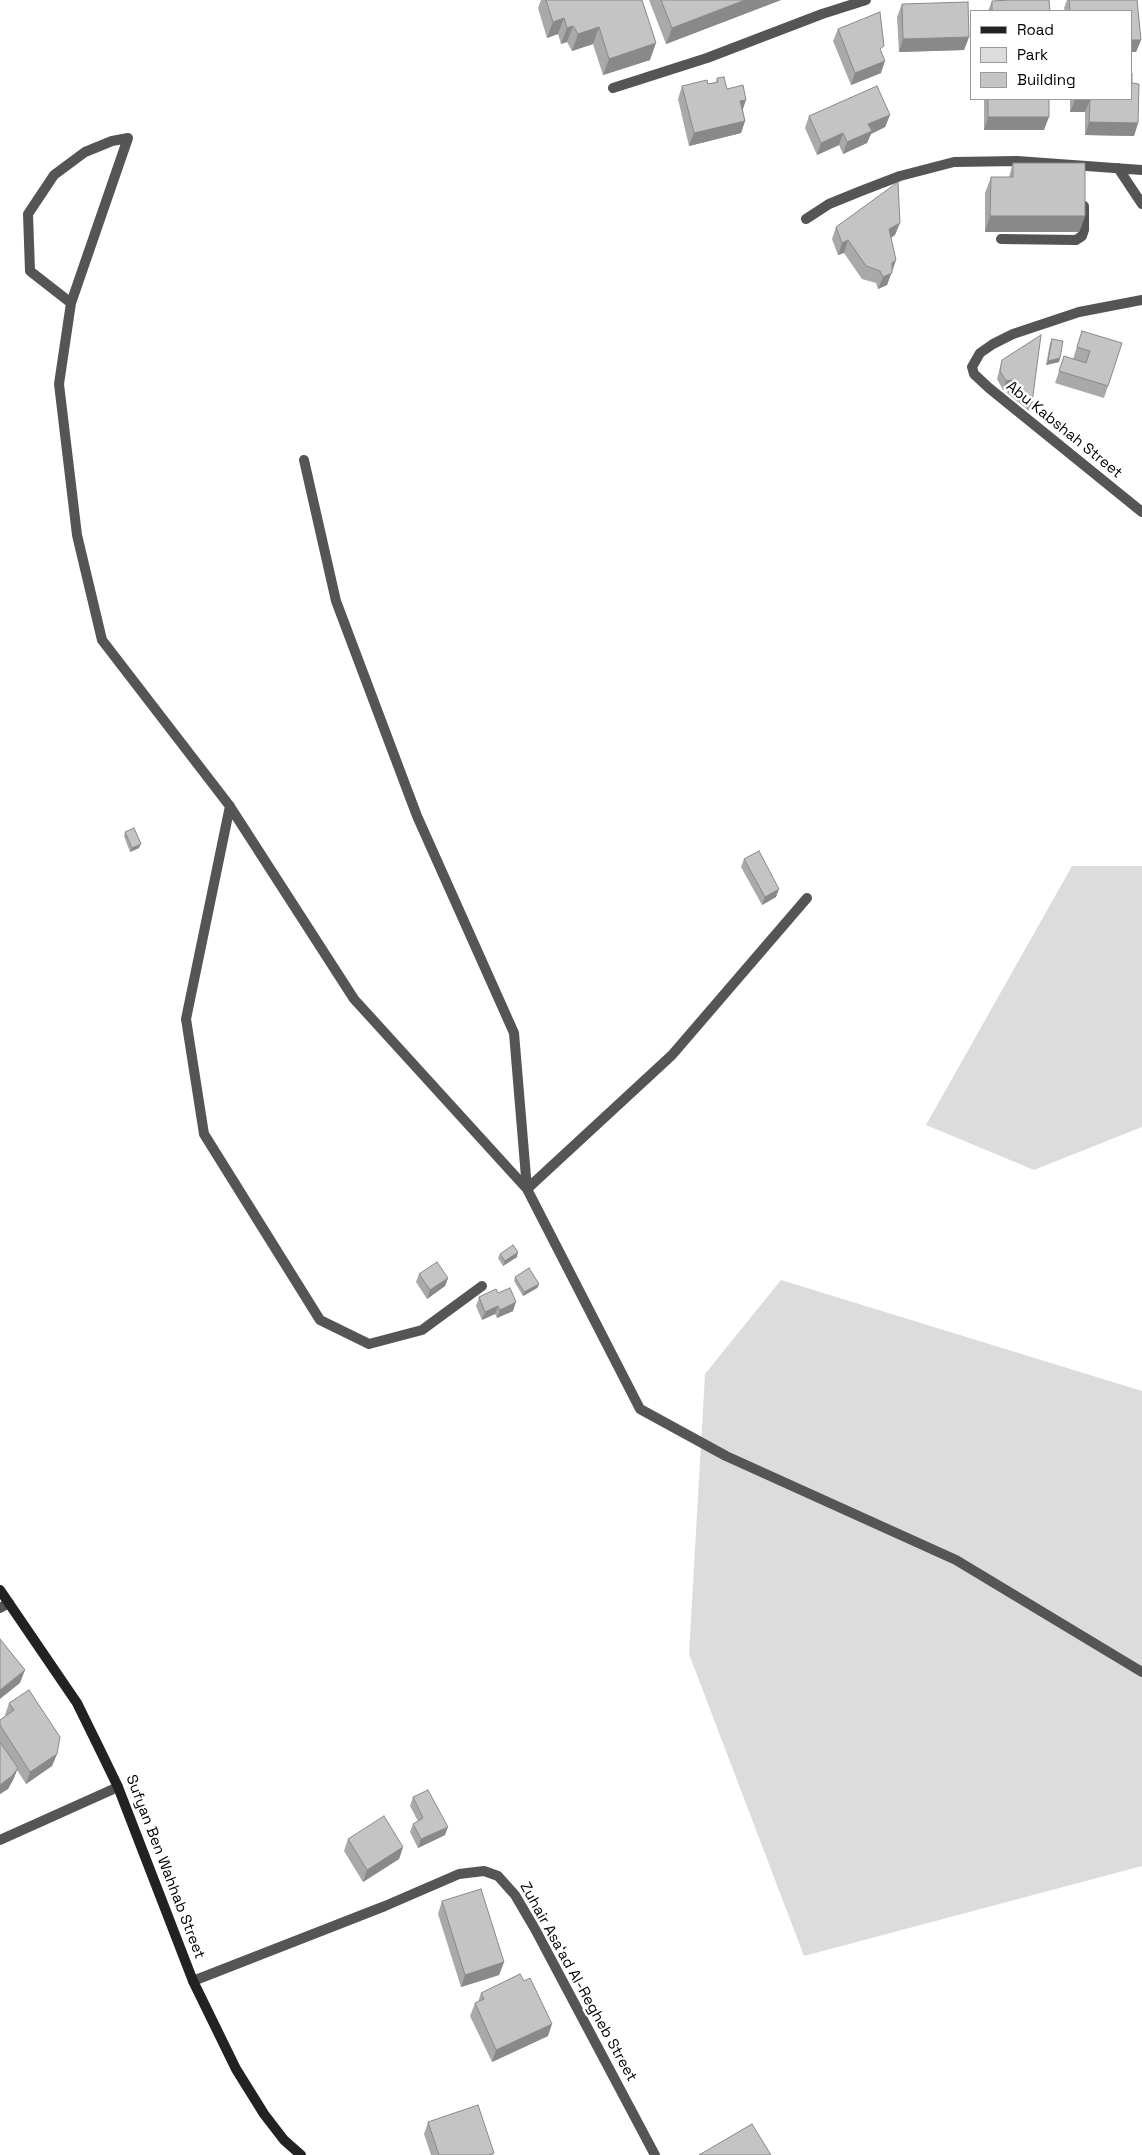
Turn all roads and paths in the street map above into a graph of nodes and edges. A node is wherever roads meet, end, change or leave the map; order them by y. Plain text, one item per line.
1 (866, 0) edge
2 (613, 88) dead end
3 (1118, 168) junction
4 (1142, 170) edge
5 (1083, 193) edge
6 (1142, 204) edge
7 (806, 219) dead end
8 (1001, 239) dead end
9 (1142, 300) edge
10 (72, 303) junction
11 (304, 460) dead end
12 (1142, 512) edge
13 (230, 806) junction
14 (807, 898) dead end
15 (527, 1189) junction
16 (482, 1286) dead end
17 (0, 1590) edge
18 (4, 1605) edge
19 (1142, 1672) edge
20 (118, 1787) junction
21 (0, 1840) edge
22 (193, 1981) junction
23 (301, 2155) edge
24 (655, 2155) edge

1 - 2 street
3 - 4 street
3 - 6 street
3 - 7 street
5 - 8 street
9 - 12 street, Abu Kabshah Street
10 - 10 street
10 - 13 street
11 - 15 street
13 - 15 street
13 - 16 street
14 - 15 street
15 - 19 street
17 - 18 street, Sufyan Ben Wahhab Street
18 - 20 street, Sufyan Ben Wahhab Street
20 - 21 street
20 - 22 street, Sufyan Ben Wahhab Street
22 - 23 street, Sufyan Ben Wahhab Street
22 - 24 street, Zuhair Asa‘ad Al-Regheb Street

